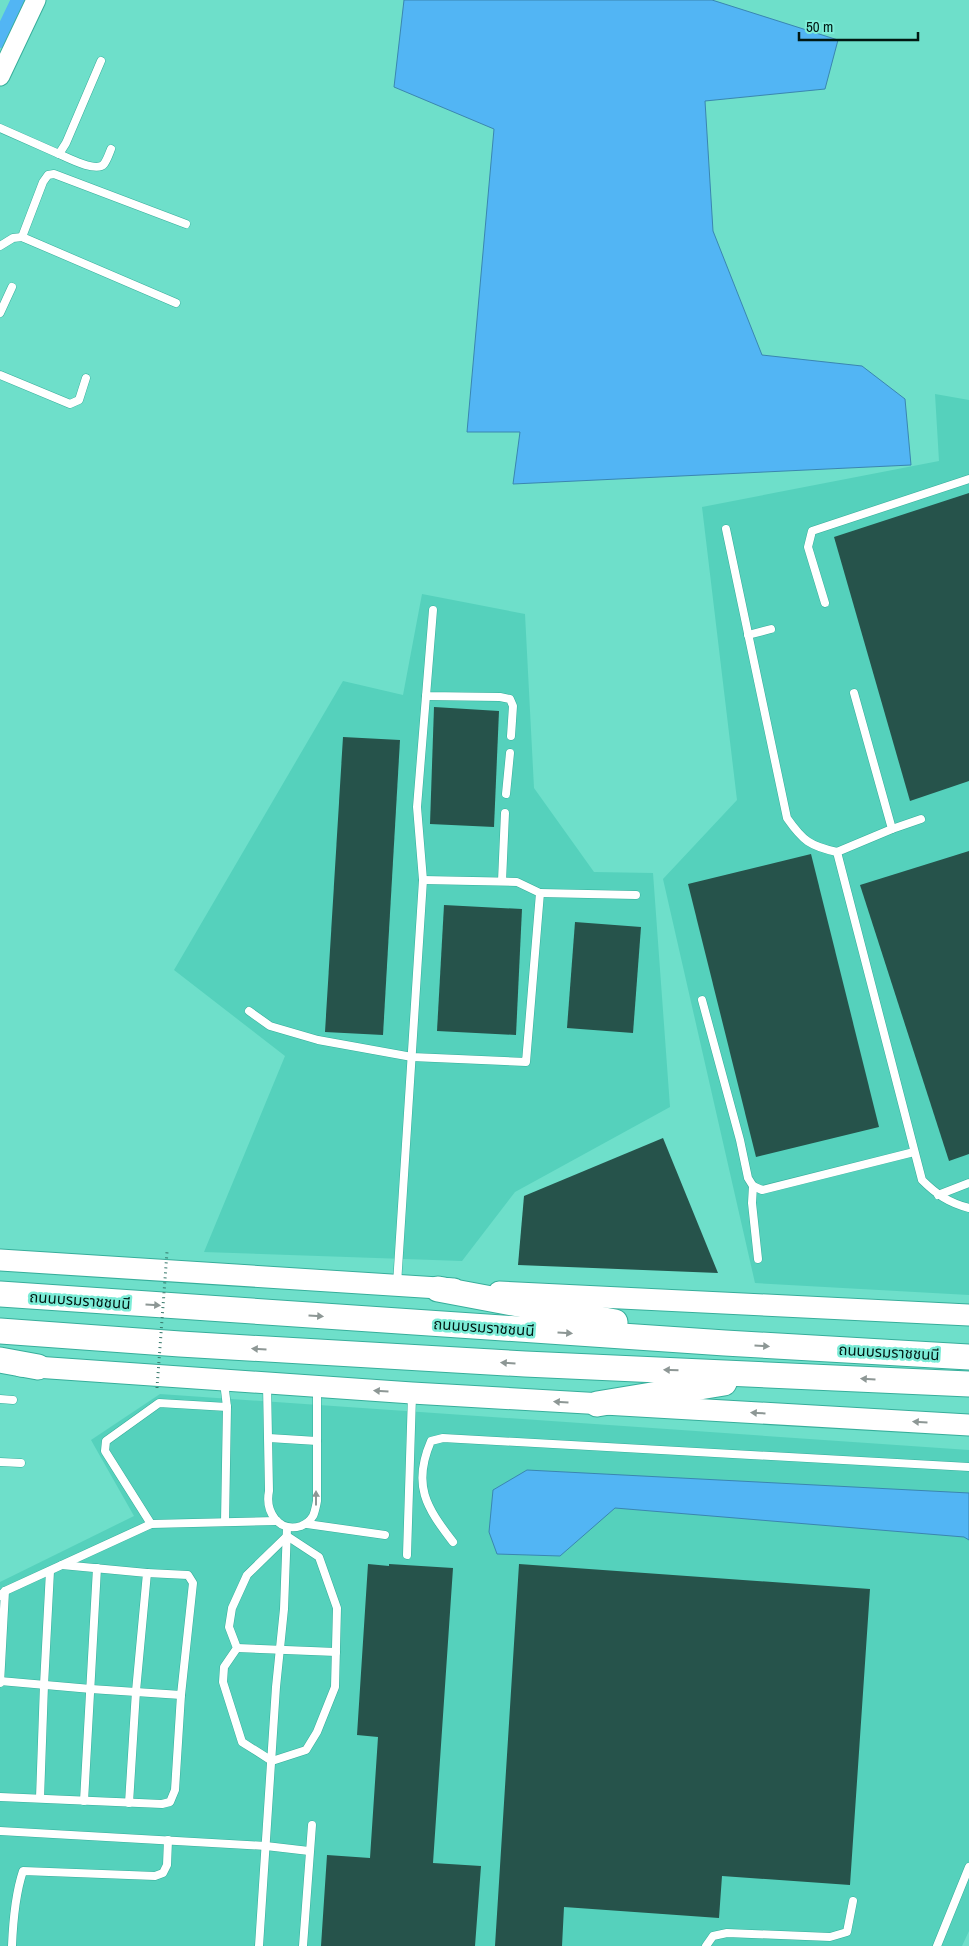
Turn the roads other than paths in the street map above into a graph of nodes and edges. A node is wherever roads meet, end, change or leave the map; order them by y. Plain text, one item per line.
1 (36, 0) edge
2 (101, 61) dead end
3 (0, 76) edge
4 (0, 128) edge
5 (111, 150) dead end
6 (59, 154) junction
7 (186, 224) dead end
8 (22, 237) junction
9 (0, 246) edge
10 (12, 287) dead end
11 (176, 304) dead end
12 (0, 313) edge
13 (0, 375) edge
14 (86, 378) dead end
15 (969, 479) edge
16 (726, 529) dead end
17 (825, 603) dead end
18 (434, 610) dead end
19 (771, 629) dead end
20 (748, 635) junction
21 (854, 694) dead end
22 (426, 696) junction
23 (511, 736) dead end
24 (510, 753) dead end
25 (506, 794) dead end
26 (505, 813) dead end
27 (921, 819) dead end
28 (892, 829) junction
29 (837, 852) junction
30 (422, 880) junction
31 (502, 881) junction
32 (540, 893) junction
33 (636, 895) dead end
34 (702, 1000) dead end
35 (249, 1011) dead end
36 (412, 1057) junction
37 (914, 1152) junction
38 (969, 1183) edge
39 (753, 1186) junction
40 (938, 1195) junction
41 (969, 1208) edge
42 (758, 1259) dead end
43 (0, 1260) edge
44 (396, 1286) junction
45 (438, 1289) junction
46 (0, 1294) edge
47 (969, 1316) edge
48 (0, 1331) edge
49 (725, 1344) junction
50 (969, 1357) edge
51 (0, 1360) edge
52 (0, 1365) edge
53 (38, 1367) junction
54 (776, 1375) junction
55 (224, 1380) junction
56 (267, 1383) junction
57 (969, 1384) edge
58 (317, 1386) junction
59 (412, 1393) junction
60 (0, 1399) edge
61 (13, 1400) dead end
62 (597, 1404) junction
63 (227, 1407) junction
64 (969, 1425) edge
65 (269, 1438) junction
66 (317, 1440) junction
67 (0, 1462) edge
68 (21, 1463) dead end
69 (969, 1467) edge
70 (277, 1521) junction
71 (225, 1522) junction
72 (151, 1524) junction
73 (307, 1524) junction
74 (287, 1528) junction
75 (385, 1535) dead end
76 (287, 1536) junction
77 (453, 1542) dead end
78 (407, 1555) dead end
79 (62, 1565) junction
80 (96, 1568) junction
81 (50, 1571) junction
82 (147, 1573) junction
83 (2, 1594) edge
84 (237, 1648) junction
85 (280, 1650) junction
86 (336, 1652) junction
87 (0, 1682) edge
88 (44, 1685) junction
89 (91, 1690) junction
90 (136, 1691) junction
91 (181, 1695) junction
92 (272, 1762) junction
93 (0, 1797) edge
94 (40, 1798) junction
95 (84, 1801) junction
96 (129, 1803) junction
97 (312, 1825) dead end
98 (0, 1831) edge
99 (168, 1840) junction
100 (266, 1846) junction
101 (309, 1851) junction
102 (969, 1867) edge
103 (854, 1901) dead end
104 (12, 1946) edge
105 (259, 1946) edge
106 (303, 1946) edge
107 (706, 1946) edge
108 (937, 1946) edge

1 - 3 street
2 - 6 lane
4 - 6 lane
5 - 6 lane
7 - 8 lane
8 - 9 lane
8 - 11 lane
10 - 12 lane
13 - 14 lane
15 - 17 lane
16 - 20 lane
18 - 22 lane
19 - 20 lane
20 - 29 lane
21 - 28 lane
22 - 23 lane
22 - 30 lane
24 - 25 lane
26 - 31 lane
27 - 28 lane
28 - 29 lane
29 - 37 lane
30 - 31 lane
30 - 36 lane
31 - 32 lane
32 - 33 lane
32 - 36 lane
34 - 39 lane
35 - 36 lane
36 - 44 lane
37 - 39 lane
37 - 40 lane
38 - 40 lane
39 - 42 lane
40 - 41 lane
43 - 44 main road
44 - 45 main road
45 - 47 main road
45 - 49 highway
46 -> 49 highway, ถนนบรมราชชนนี
54 -> 48 highway, ถนนบรมราชชนนี
49 -> 50 highway, ถนนบรมราชชนนี
51 - 53 highway
52 - 53 main road
53 - 55 main road
57 -> 54 highway, ถนนบรมราชชนนี
54 - 62 highway
55 - 56 main road
55 - 63 lane
56 - 58 main road
56 - 65 lane
59 -> 58 main road
58 - 66 lane
62 -> 59 main road
59 - 78 lane
60 - 61 lane
64 -> 62 main road
63 - 71 lane
63 - 72 lane
65 - 66 lane
65 - 70 lane
73 -> 66 lane
67 - 68 lane
69 - 77 lane
70 - 71 lane
70 - 74 lane
71 - 72 lane
72 - 79 lane
73 - 74 lane
73 - 75 lane
74 - 76 lane
76 - 84 lane
76 - 85 lane
76 - 86 lane
79 - 80 lane
79 - 81 lane
80 - 82 lane
80 - 89 lane
81 - 83 lane
81 - 88 lane
82 - 90 lane
82 - 91 lane
83 - 87 lane
84 - 85 lane
84 - 92 lane
85 - 86 lane
85 - 92 lane
86 - 92 lane
87 - 88 lane
88 - 89 lane
88 - 94 lane
89 - 90 lane
89 - 95 lane
90 - 91 lane
90 - 96 lane
91 - 96 lane
92 - 100 lane
93 - 94 lane
94 - 95 lane
95 - 96 lane
97 - 101 lane
98 - 99 lane
99 - 100 lane
99 - 104 lane
100 - 101 lane
100 - 105 lane
101 - 106 lane
102 - 108 lane
103 - 107 lane

